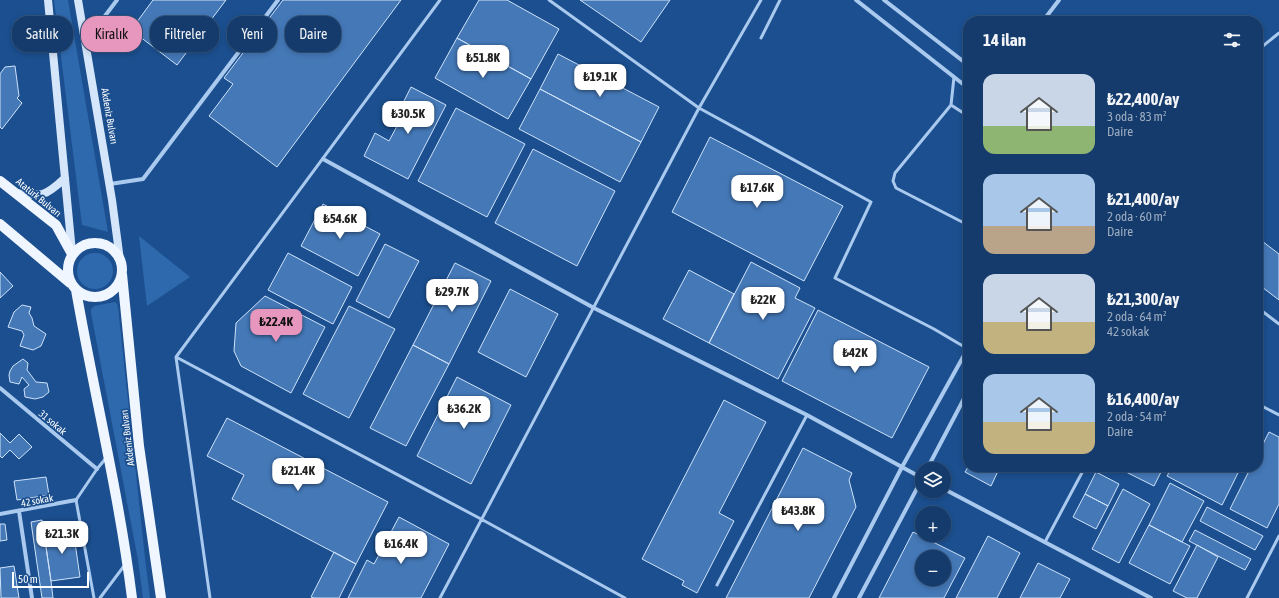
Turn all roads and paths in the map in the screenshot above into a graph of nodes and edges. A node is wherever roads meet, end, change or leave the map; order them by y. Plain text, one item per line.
1 (48, 0) edge
2 (78, 0) edge
3 (117, 0) edge
4 (278, 0) edge
5 (440, 0) edge
6 (549, 0) edge
7 (762, 0) edge
8 (780, 0) edge
9 (856, 0) edge
10 (884, 0) edge
11 (1059, 0) edge
12 (105, 16) edge
13 (1047, 16) edge
14 (81, 18) edge
15 (1279, 33) edge
16 (761, 38) dead end
17 (1263, 46) edge
18 (87, 52) edge
19 (963, 61) edge
20 (954, 77) junction
21 (963, 84) edge
22 (951, 105) junction
23 (699, 108) junction
24 (963, 113) edge
25 (323, 159) junction
26 (65, 178) junction
27 (0, 181) edge
28 (110, 184) junction
29 (16, 193) junction
30 (963, 222) edge
31 (0, 224) edge
32 (72, 254) junction
33 (120, 260) junction
34 (122, 274) junction
35 (74, 287) junction
36 (594, 308) junction
37 (1263, 312) edge
38 (1279, 324) edge
39 (963, 346) edge
40 (176, 357) junction
41 (963, 358) edge
42 (0, 388) edge
43 (963, 401) edge
44 (1263, 407) edge
45 (808, 415) junction
46 (1279, 415) edge
47 (108, 455) junction
48 (931, 462) edge
49 (902, 466) junction
50 (96, 469) junction
51 (1082, 472) edge
52 (915, 474) edge
53 (915, 491) edge
54 (951, 493) edge
55 (76, 500) junction
56 (19, 511) junction
57 (0, 514) edge
58 (481, 519) junction
59 (1279, 536) edge
60 (1044, 542) junction
61 (128, 561) junction
62 (717, 585) dead end
63 (32, 598) edge
64 (94, 598) edge
65 (100, 598) edge
66 (132, 598) edge
67 (161, 598) edge
68 (210, 598) edge
69 (440, 598) edge
70 (625, 598) edge
71 (834, 598) edge
72 (859, 598) edge
73 (1151, 598) edge
74 (1247, 598) edge

1 - 26 main road
2 - 14 main road, Akdeniz Bulvarı
3 - 12 street
4 - 28 street
5 - 25 lane
6 - 23 lane
7 - 23 lane
8 - 16 lane
9 - 20 street
10 - 19 street
11 - 13 street
15 - 17 lane
18 - 28 main road, Akdeniz Bulvarı
20 - 21 street
20 - 22 lane
22 - 24 lane
22 - 30 lane
23 - 36 lane
23 - 39 lane
25 - 36 street
25 - 40 lane
26 - 29 main road
26 - 32 main road
27 - 29 main road, Atatürk Bulvarı
28 - 33 main road, Akdeniz Bulvarı
29 - 32 main road, Atatürk Bulvarı
31 - 35 main road
32 - 33 main road
32 - 35 main road
33 - 34 main road
34 - 35 main road
34 - 67 main road, Akdeniz Bulvarı
35 - 47 main road, Akdeniz Bulvarı
36 - 45 street
36 - 58 lane
37 - 38 lane
40 - 58 lane
40 - 68 lane
41 - 49 street
42 - 50 street, 31 sokak
43 - 48 street
44 - 46 lane
45 - 49 street
45 - 62 lane
47 - 50 lane
47 - 61 main road, Akdeniz Bulvarı
49 - 52 street
49 - 71 street
50 - 55 lane
51 - 60 lane
53 - 72 street
54 - 60 street
55 - 56 street, 42 sokak
55 - 64 lane
56 - 57 street, 42 sokak
56 - 63 street
58 - 69 lane
58 - 70 lane
59 - 74 lane
60 - 73 street
61 - 65 lane
61 - 66 main road, Akdeniz Bulvarı

